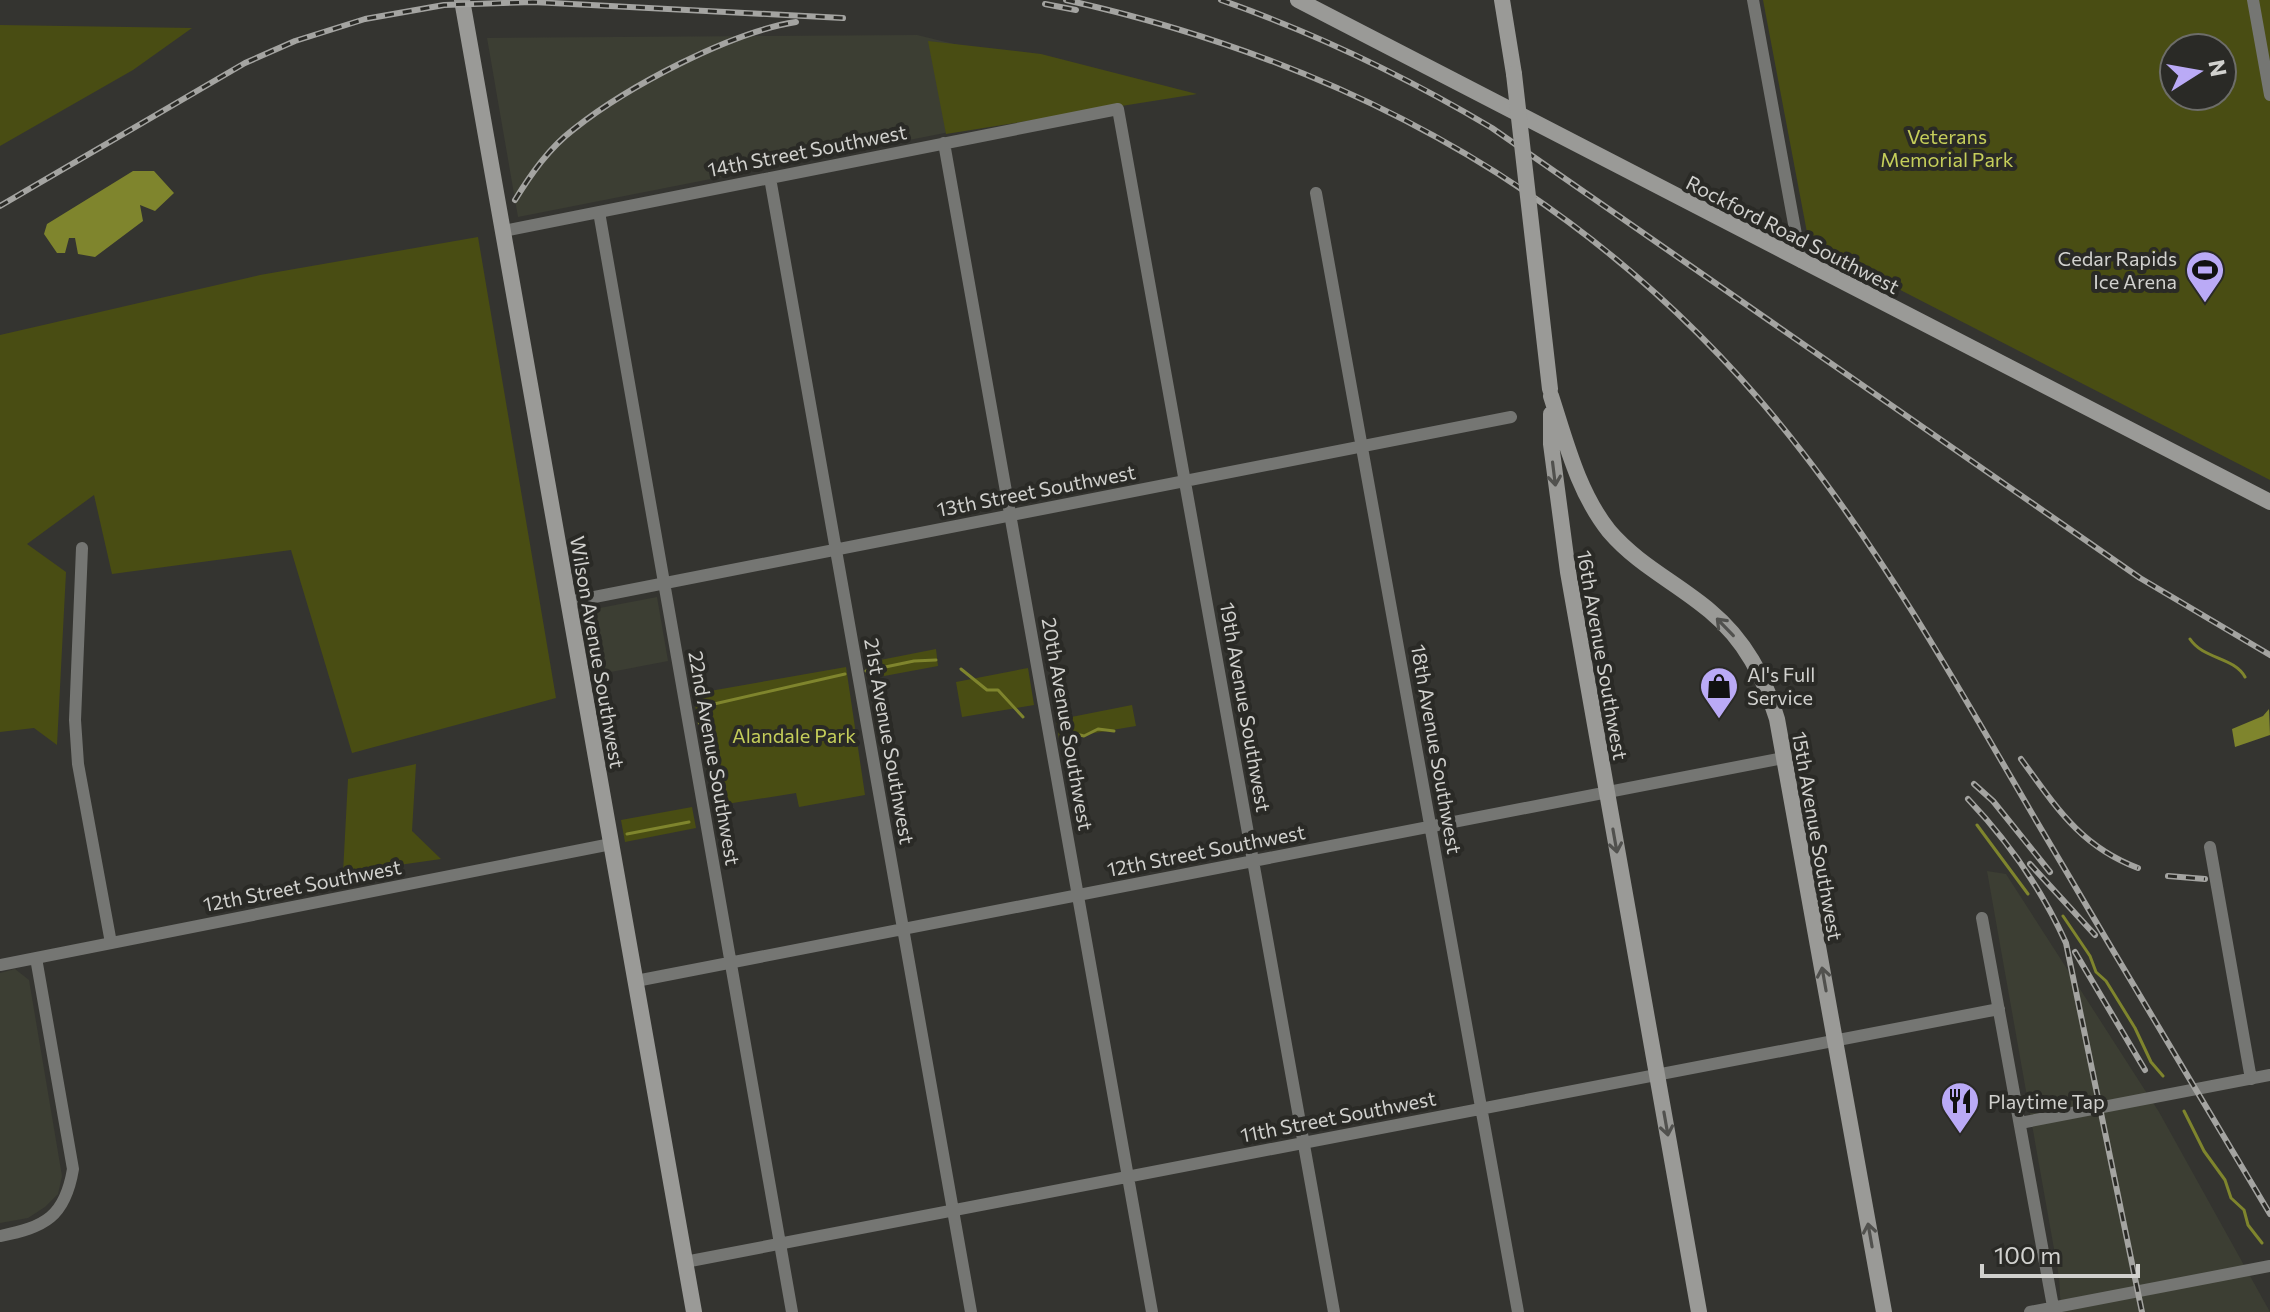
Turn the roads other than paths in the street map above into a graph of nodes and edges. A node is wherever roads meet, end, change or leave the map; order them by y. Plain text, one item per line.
1 (462, 0) edge
2 (1298, 0) edge
3 (1502, 0) edge
4 (1753, 0) edge
5 (2253, 0) edge
6 (2270, 95) edge
7 (1118, 109) joint
8 (944, 143) junction
9 (770, 178) junction
10 (1316, 193) dead end
11 (599, 212) junction
12 (503, 231) junction
13 (1801, 262) junction
14 (1550, 392) junction
15 (1511, 417) dead end
16 (1361, 446) junction
17 (1185, 481) junction
18 (2270, 502) edge
19 (1010, 515) junction
20 (82, 548) dead end
21 (836, 549) junction
22 (664, 583) junction
23 (569, 602) junction
24 (1783, 758) junction
25 (1607, 793) junction
26 (1430, 827) junction
27 (611, 844) junction
28 (2210, 847) dead end
29 (1253, 861) junction
30 (1078, 895) junction
31 (1982, 918) dead end
32 (903, 929) junction
33 (111, 943) junction
34 (36, 958) junction
35 (731, 962) junction
36 (0, 965) edge
37 (636, 981) junction
38 (1999, 1009) junction
39 (1835, 1041) junction
40 (1657, 1075) junction
41 (2270, 1075) edge
42 (2251, 1079) junction
43 (1481, 1109) junction
44 (2020, 1123) junction
45 (1304, 1143) junction
46 (1128, 1177) junction
47 (953, 1210) junction
48 (0, 1236) edge
49 (780, 1244) junction
50 (685, 1262) junction
51 (2270, 1266) edge
52 (2054, 1310) edge
53 (694, 1312) edge
54 (792, 1312) edge
55 (971, 1312) edge
56 (1152, 1312) edge
57 (1334, 1312) edge
58 (1518, 1312) edge
59 (1699, 1312) edge
60 (1884, 1312) edge
61 (2030, 1312) edge

1 - 12 main road, Wilson Avenue Southwest
2 - 13 main road, Rockford Road Southwest
3 - 14 main road, 16th Avenue Southwest, bridge
4 - 13 street
5 - 6 street
7 - 8 street, 14th Street Southwest
7 - 17 street, 19th Avenue Southwest
8 - 9 street, 14th Street Southwest
8 - 19 street, 20th Avenue Southwest
9 - 11 street, 14th Street Southwest
9 - 21 street, 21st Avenue Southwest
10 - 16 street, 18th Avenue Southwest
11 - 12 street, 14th Street Southwest
11 - 22 street, 22nd Avenue Southwest
12 - 23 main road, Wilson Avenue Southwest
13 - 18 main road, Rockford Road Southwest
24 -> 14 main road, 15th Avenue Southwest
14 -> 25 main road, 16th Avenue Southwest
15 - 16 street, 13th Street Southwest
16 - 17 street, 13th Street Southwest
16 - 26 street, 18th Avenue Southwest
17 - 19 street, 13th Street Southwest
17 - 29 street, 19th Avenue Southwest
19 - 21 street, 13th Street Southwest
19 - 30 street, 20th Avenue Southwest
20 - 33 street
21 - 22 street, 13th Street Southwest
21 - 32 street, 21st Avenue Southwest
22 - 23 street, 13th Street Southwest
22 - 35 street, 22nd Avenue Southwest
23 - 27 main road, Wilson Avenue Southwest
24 - 25 street, 12th Street Southwest
39 -> 24 main road, 15th Avenue Southwest
25 - 26 street, 12th Street Southwest
25 -> 40 main road, 16th Avenue Southwest
26 - 29 street, 12th Street Southwest
26 - 43 street, 18th Avenue Southwest
27 - 33 street, 12th Street Southwest
27 - 37 main road, Wilson Avenue Southwest
28 - 42 street
29 - 30 street, 12th Street Southwest
29 - 45 street, 19th Avenue Southwest
30 - 32 street, 12th Street Southwest
30 - 46 street, 20th Avenue Southwest
31 - 38 street
32 - 35 street, 12th Street Southwest
32 - 47 street, 21st Avenue Southwest
33 - 34 street, 12th Street Southwest
34 - 36 street, 12th Street Southwest
34 - 48 street
35 - 37 street, 12th Street Southwest
35 - 49 street, 22nd Avenue Southwest
37 - 50 main road, Wilson Avenue Southwest
38 - 39 street, 11th Street Southwest
38 - 44 street
39 - 40 street, 11th Street Southwest
60 -> 39 main road, 15th Avenue Southwest
40 - 43 street, 11th Street Southwest
40 -> 59 main road, 16th Avenue Southwest
41 - 42 street
42 - 44 street
43 - 45 street, 11th Street Southwest
43 - 58 street, 18th Avenue Southwest
44 - 52 street
45 - 46 street, 11th Street Southwest
45 - 57 street, 19th Avenue Southwest
46 - 47 street, 11th Street Southwest
46 - 56 street, 20th Avenue Southwest
47 - 49 street, 11th Street Southwest
47 - 55 street, 21st Avenue Southwest
49 - 50 street, 11th Street Southwest
49 - 54 street, 22nd Avenue Southwest
50 - 53 main road, Wilson Avenue Southwest
51 - 52 street
52 - 61 street

